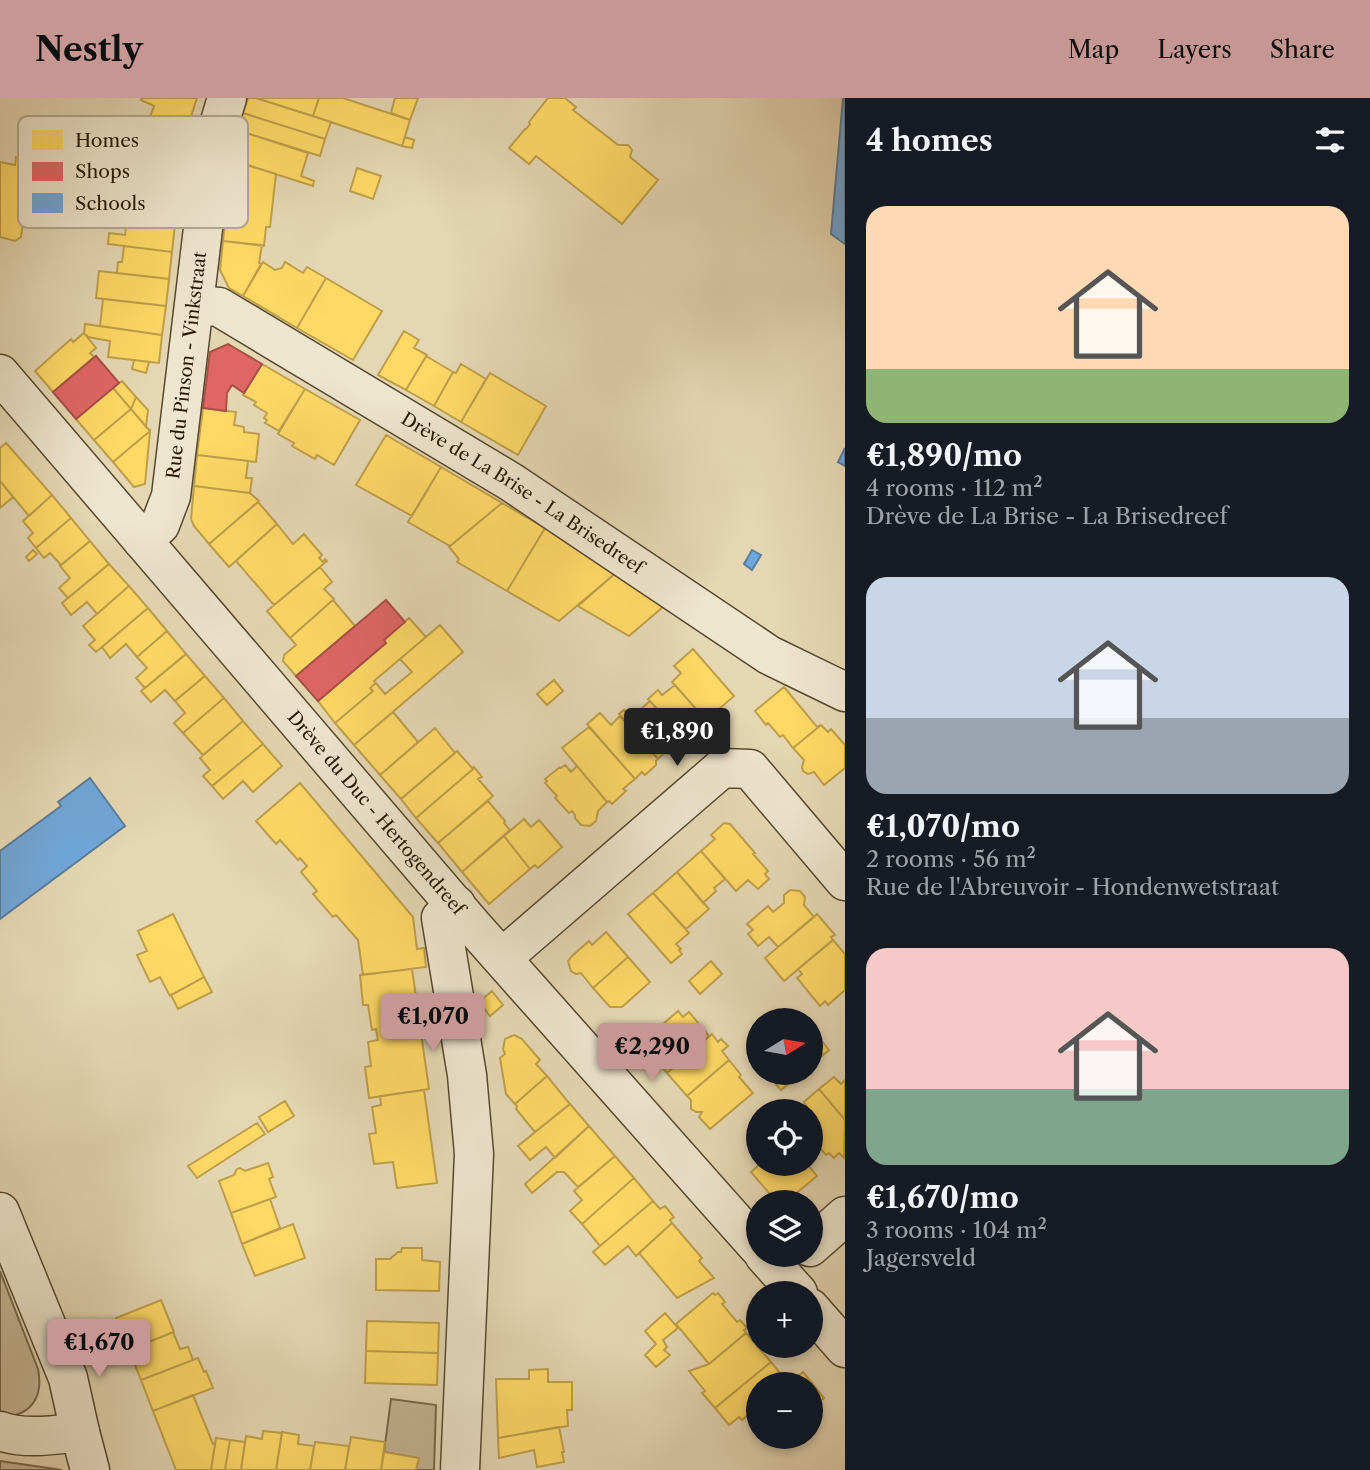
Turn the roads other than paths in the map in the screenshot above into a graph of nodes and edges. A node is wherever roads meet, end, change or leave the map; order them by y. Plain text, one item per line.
1 (227, 98) edge
2 (222, 116) edge
3 (204, 228) edge
4 (195, 305) junction
5 (0, 374) edge
6 (142, 540) junction
7 (845, 692) edge
8 (845, 881) edge
9 (456, 905) junction
10 (502, 958) junction
11 (0, 1212) edge
12 (845, 1216) edge
13 (746, 1227) edge
14 (823, 1235) edge
15 (823, 1323) edge
16 (845, 1348) edge
17 (0, 1431) edge
18 (80, 1432) junction
19 (90, 1470) edge
20 (460, 1470) edge

1 - 2 street, Rue du Pinson - Vinkstraat
3 - 4 street, Rue du Pinson - Vinkstraat
4 - 6 street, Rue du Pinson - Vinkstraat
4 - 7 street, Drève de La Brise - La Brisedreef
5 - 6 street, Drève du Duc - Hertogendreef
6 - 9 street, Drève du Duc - Hertogendreef
8 - 10 street
9 - 10 street, Drève du Duc - Hertogendreef
9 - 20 street
10 - 13 street, Drève du Duc - Hertogendreef
11 - 18 street
12 - 14 street
15 - 16 street
17 - 18 street
18 - 19 street

